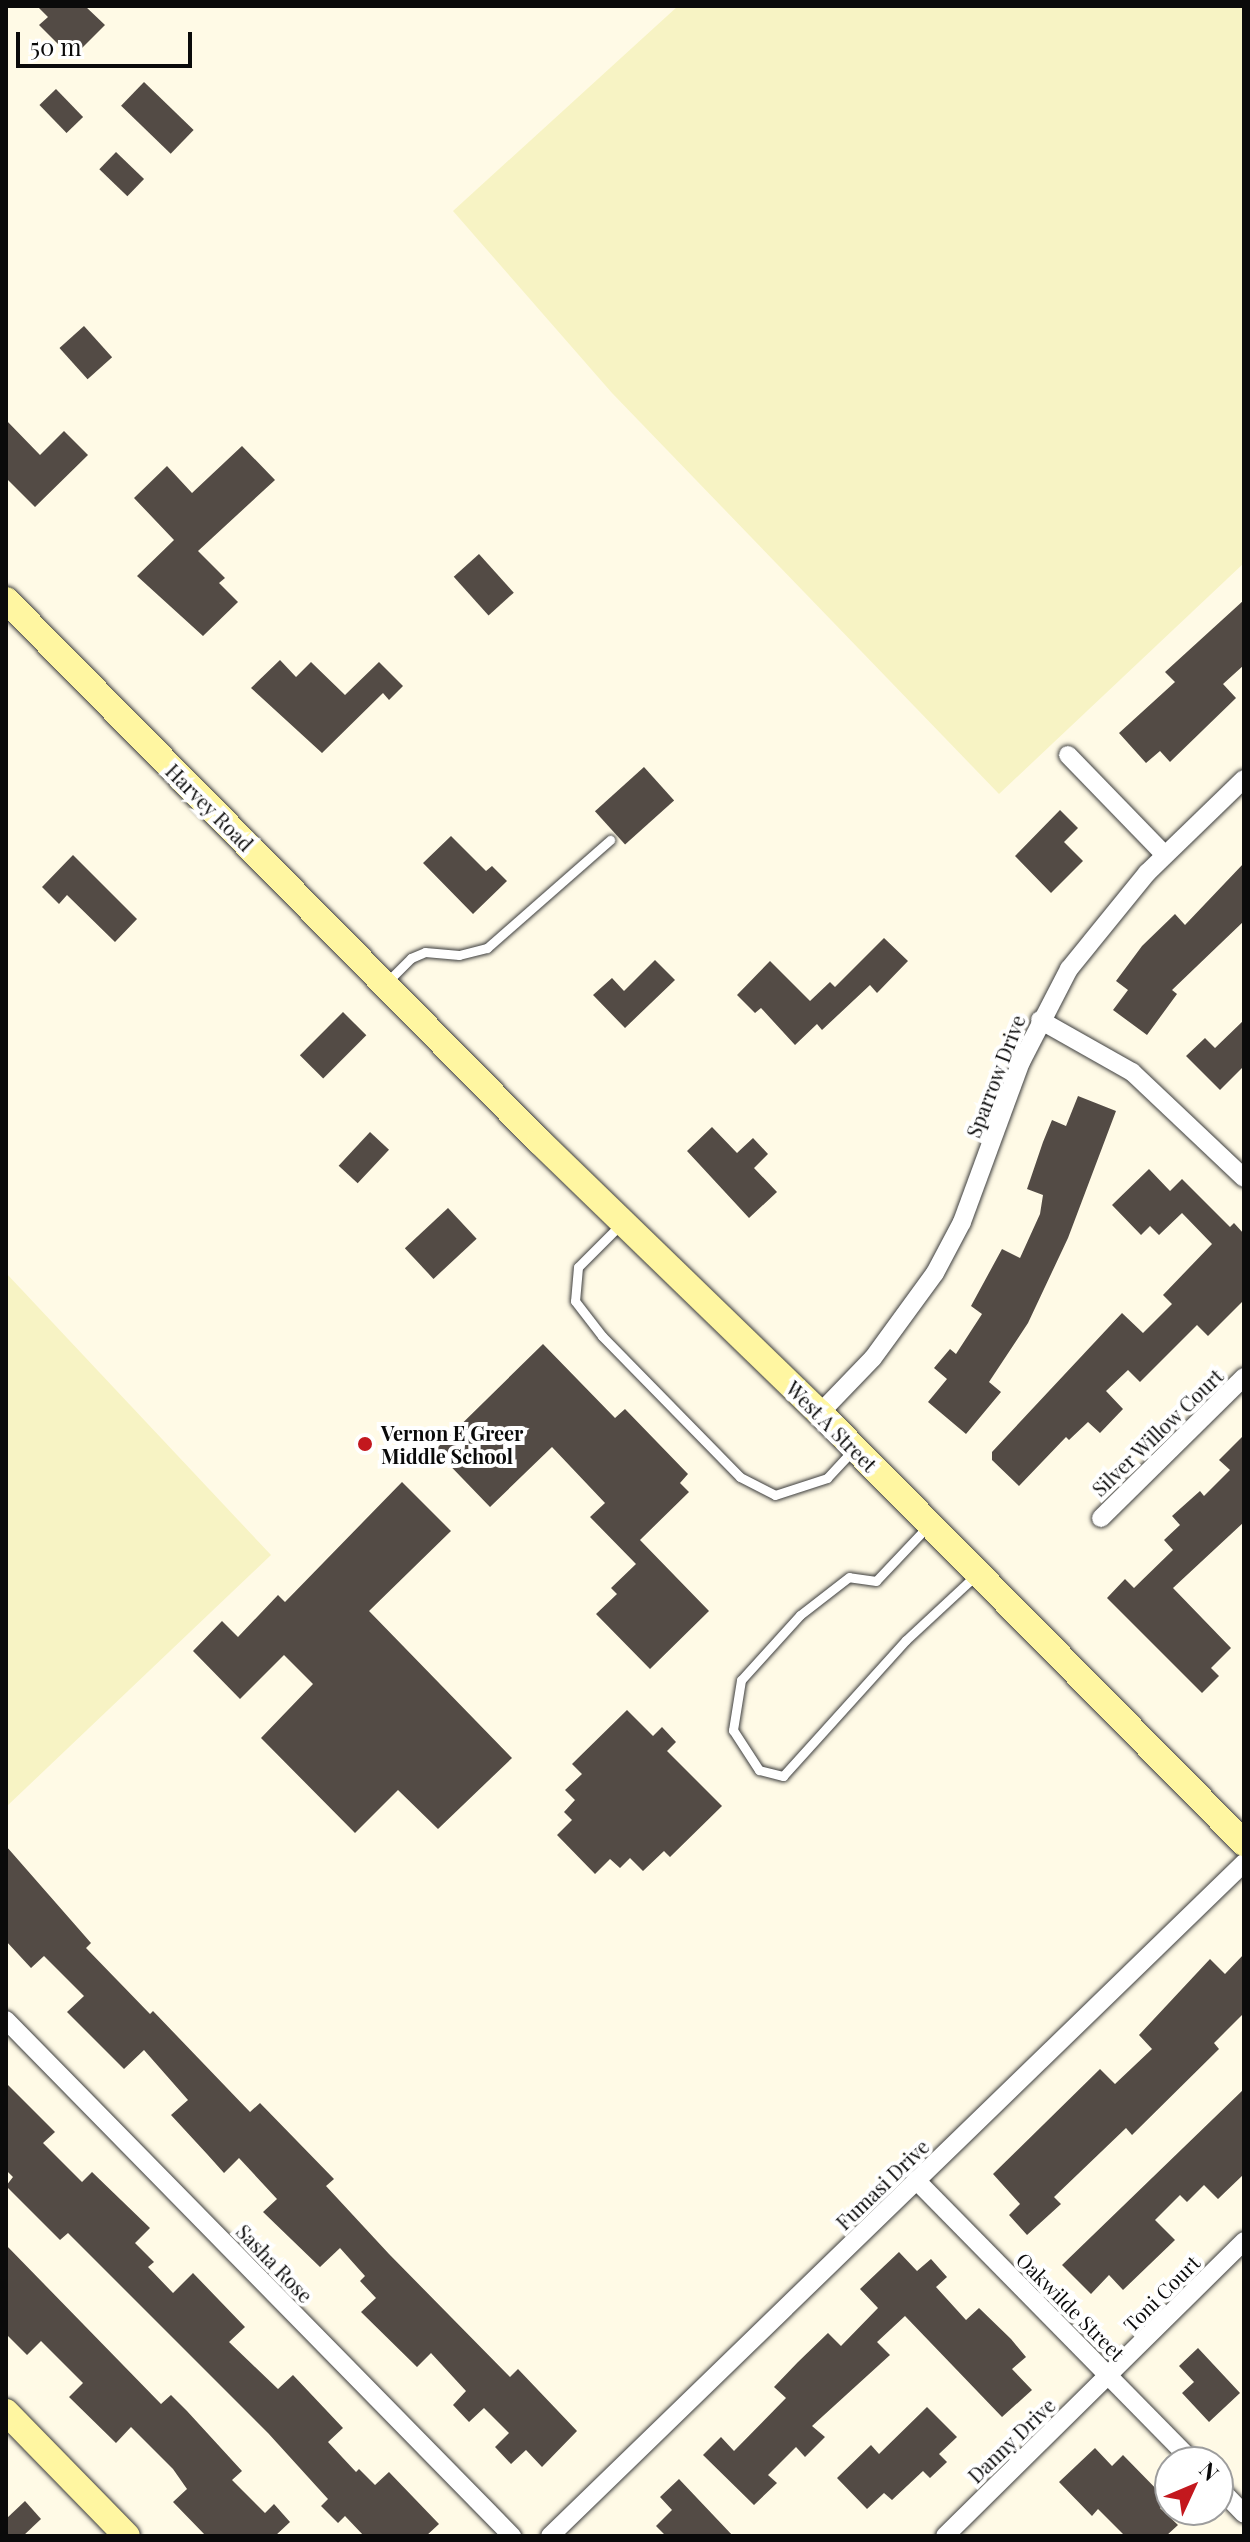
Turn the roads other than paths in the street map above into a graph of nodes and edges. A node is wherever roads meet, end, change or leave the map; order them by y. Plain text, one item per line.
1 (6, 600) edge
2 (1068, 755) dead end
3 (1244, 779) edge
4 (610, 840) dead end
5 (1165, 855) junction
6 (385, 985) junction
7 (414, 1014) joint
8 (1040, 1020) junction
9 (1242, 1172) edge
10 (623, 1223) junction
11 (1244, 1377) edge
12 (820, 1413) junction
13 (855, 1448) junction
14 (1101, 1518) dead end
15 (929, 1524) junction
16 (978, 1573) junction
17 (1244, 1843) edge
18 (1244, 1863) edge
19 (6, 2020) edge
20 (916, 2180) junction
21 (1244, 2241) edge
22 (1109, 2376) junction
23 (6, 2412) edge
24 (1177, 2446) edge
25 (127, 2536) edge
26 (512, 2536) edge
27 (550, 2536) edge
28 (945, 2536) edge

1 - 6 street, Harvey Road
2 - 5 street
3 - 5 street, Sparrow Drive
4 - 6 lane
5 - 8 street, Sparrow Drive
6 - 7 street, Harvey Road
7 - 10 street, West A Street
8 - 9 street
8 - 12 street, Sparrow Drive
10 - 12 street, West A Street
10 - 13 lane
11 - 14 street, Silver Willow Court
12 - 13 street, West A Street
13 - 15 street, West A Street
15 - 16 street, West A Street
15 - 16 lane
16 - 17 street, West A Street
18 - 20 street, Fumasi Drive
19 - 26 street, Sasha Rose
20 - 22 street, Oakwilde Street
20 - 27 street, Fumasi Drive
21 - 22 street, Toni Court
22 - 24 street, Oakwilde Street
22 - 28 street, Danny Drive
23 - 25 street

